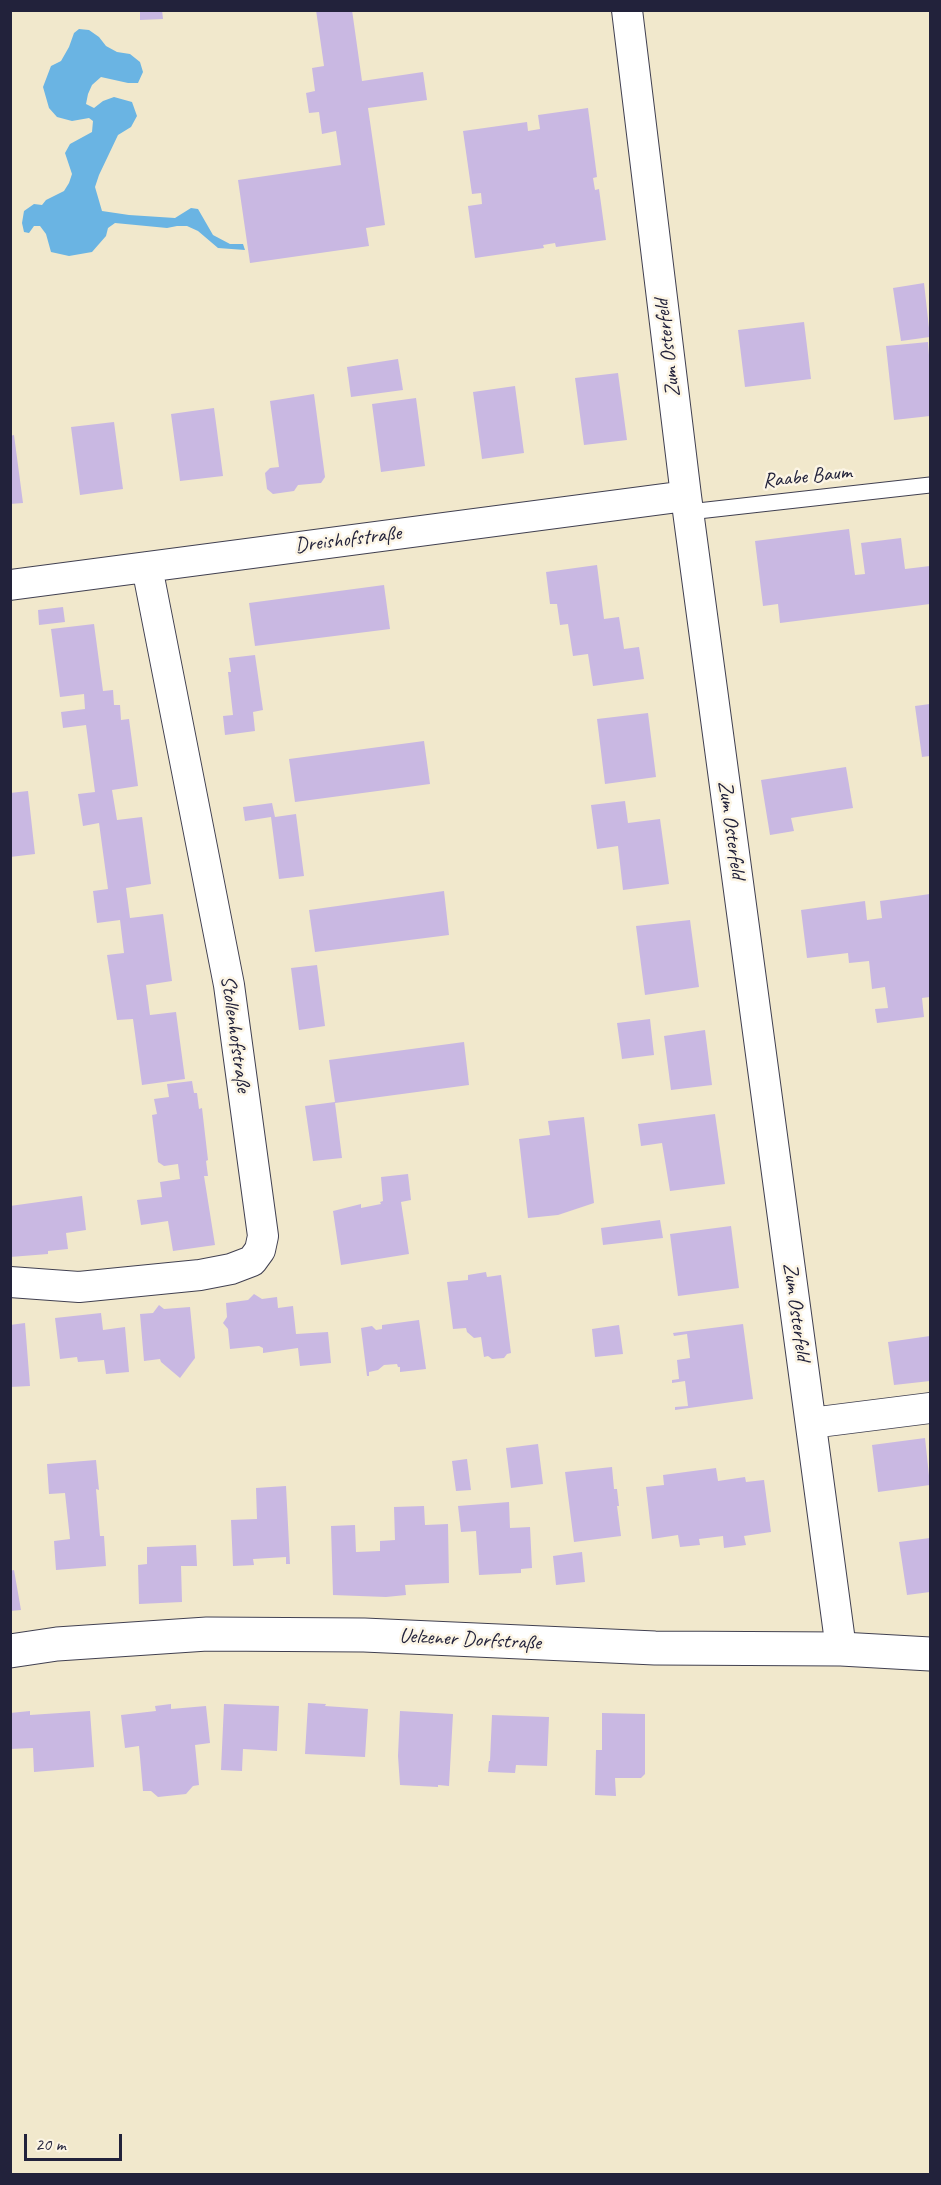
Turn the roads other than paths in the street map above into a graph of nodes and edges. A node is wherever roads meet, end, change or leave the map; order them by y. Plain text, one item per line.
1 (627, 10) edge
2 (930, 485) edge
3 (688, 504) junction
4 (147, 567) junction
5 (10, 585) edge
6 (10, 1282) edge
7 (930, 1408) edge
8 (811, 1422) junction
9 (842, 1649) junction
10 (10, 1651) edge
11 (930, 1654) edge

1 - 3 street, Zum Osterfeld
2 - 3 lane, Raabe Baum
3 - 4 street, Dreishofstraße
3 - 8 street, Zum Osterfeld
4 - 5 street, Dreishofstraße
4 - 6 street, Stollenhofstraße
7 - 8 street
8 - 9 street, Zum Osterfeld
9 - 10 street, Uelzener Dorfstraße
9 - 11 street, Uelzener Dorfstraße

